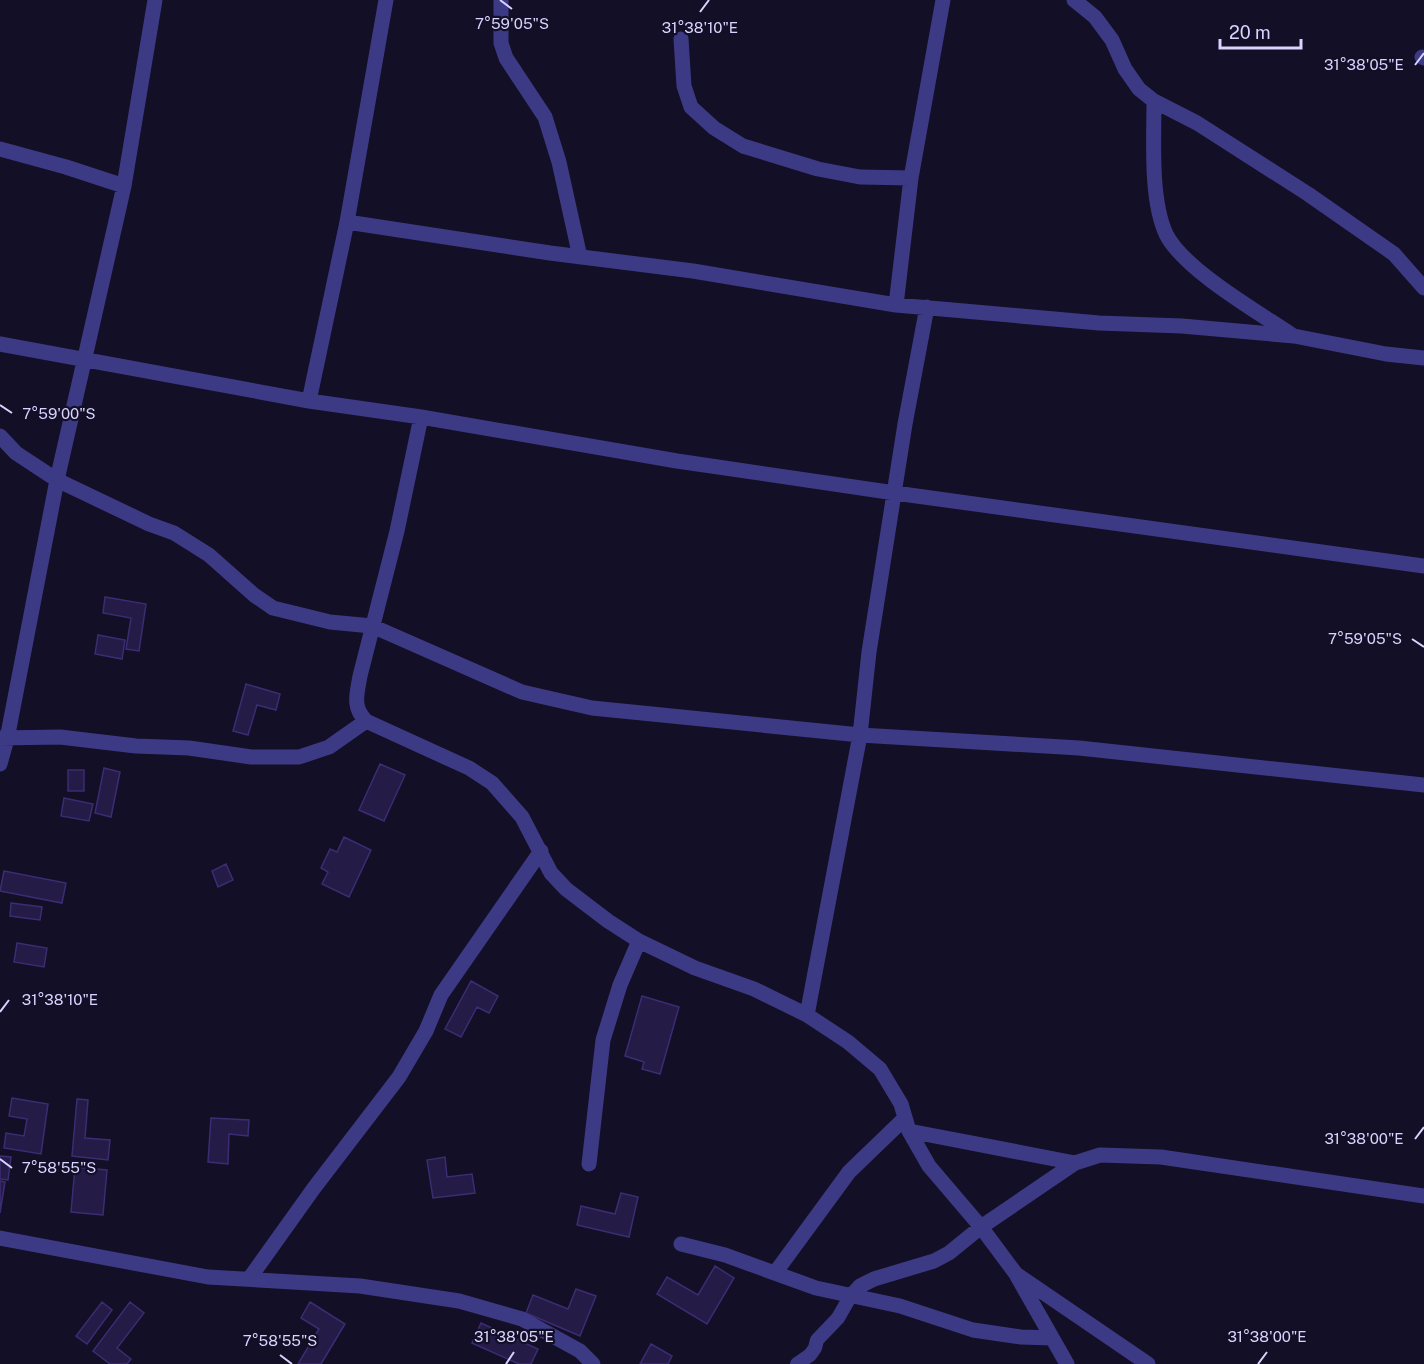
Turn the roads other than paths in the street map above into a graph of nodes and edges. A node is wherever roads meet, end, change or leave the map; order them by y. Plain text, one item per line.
1 (155, 0) edge
2 (386, 0) edge
3 (501, 0) edge
4 (943, 0) edge
5 (1074, 0) edge
6 (681, 39) dead end
7 (1154, 101) junction
8 (0, 149) edge
9 (911, 178) junction
10 (124, 186) junction
11 (347, 222) junction
12 (580, 257) junction
13 (1424, 288) edge
14 (896, 305) junction
15 (927, 307) junction
16 (1294, 336) junction
17 (0, 344) edge
18 (1424, 358) edge
19 (85, 359) junction
20 (309, 401) junction
21 (421, 417) junction
22 (0, 436) edge
23 (57, 480) junction
24 (894, 493) junction
25 (1424, 566) edge
26 (372, 626) junction
27 (366, 721) junction
28 (860, 735) junction
29 (3, 739) edge
30 (0, 764) edge
31 (1424, 785) edge
32 (541, 850) junction
33 (639, 940) junction
34 (807, 1015) junction
35 (907, 1125) junction
36 (1075, 1163) junction
37 (589, 1164) dead end
38 (1424, 1196) edge
39 (981, 1227) junction
40 (0, 1238) edge
41 (681, 1244) dead end
42 (775, 1273) junction
43 (1016, 1274) junction
44 (249, 1279) junction
45 (850, 1297) junction
46 (1052, 1338) junction
47 (593, 1364) edge
48 (797, 1364) edge
49 (1066, 1364) edge
50 (1148, 1364) edge

1 - 10 street
2 - 11 street
3 - 12 street
4 - 9 street
5 - 7 street
6 - 9 street
7 - 13 street
7 - 16 street
8 - 10 street
9 - 14 street
10 - 19 street
11 - 12 street
11 - 20 street
12 - 14 street
14 - 15 street
15 - 16 street
15 - 24 street
16 - 18 street
17 - 19 street
19 - 20 street
19 - 23 street
20 - 21 street
21 - 24 street
21 - 26 street
22 - 23 street
23 - 26 street
23 - 29 street
24 - 25 street
24 - 28 street
26 - 27 street
26 - 28 street
27 - 29 street
27 - 32 street
28 - 31 street
28 - 34 street
29 - 30 street
32 - 33 street
32 - 44 street
33 - 34 street
33 - 37 street
34 - 35 street
35 - 36 street
35 - 39 street
35 - 42 street
36 - 38 street
36 - 39 street
39 - 43 street
39 - 45 street
40 - 44 street
41 - 42 street
42 - 45 street
43 - 46 street
43 - 50 street
44 - 47 street
45 - 46 street
45 - 48 lane
46 - 49 street

